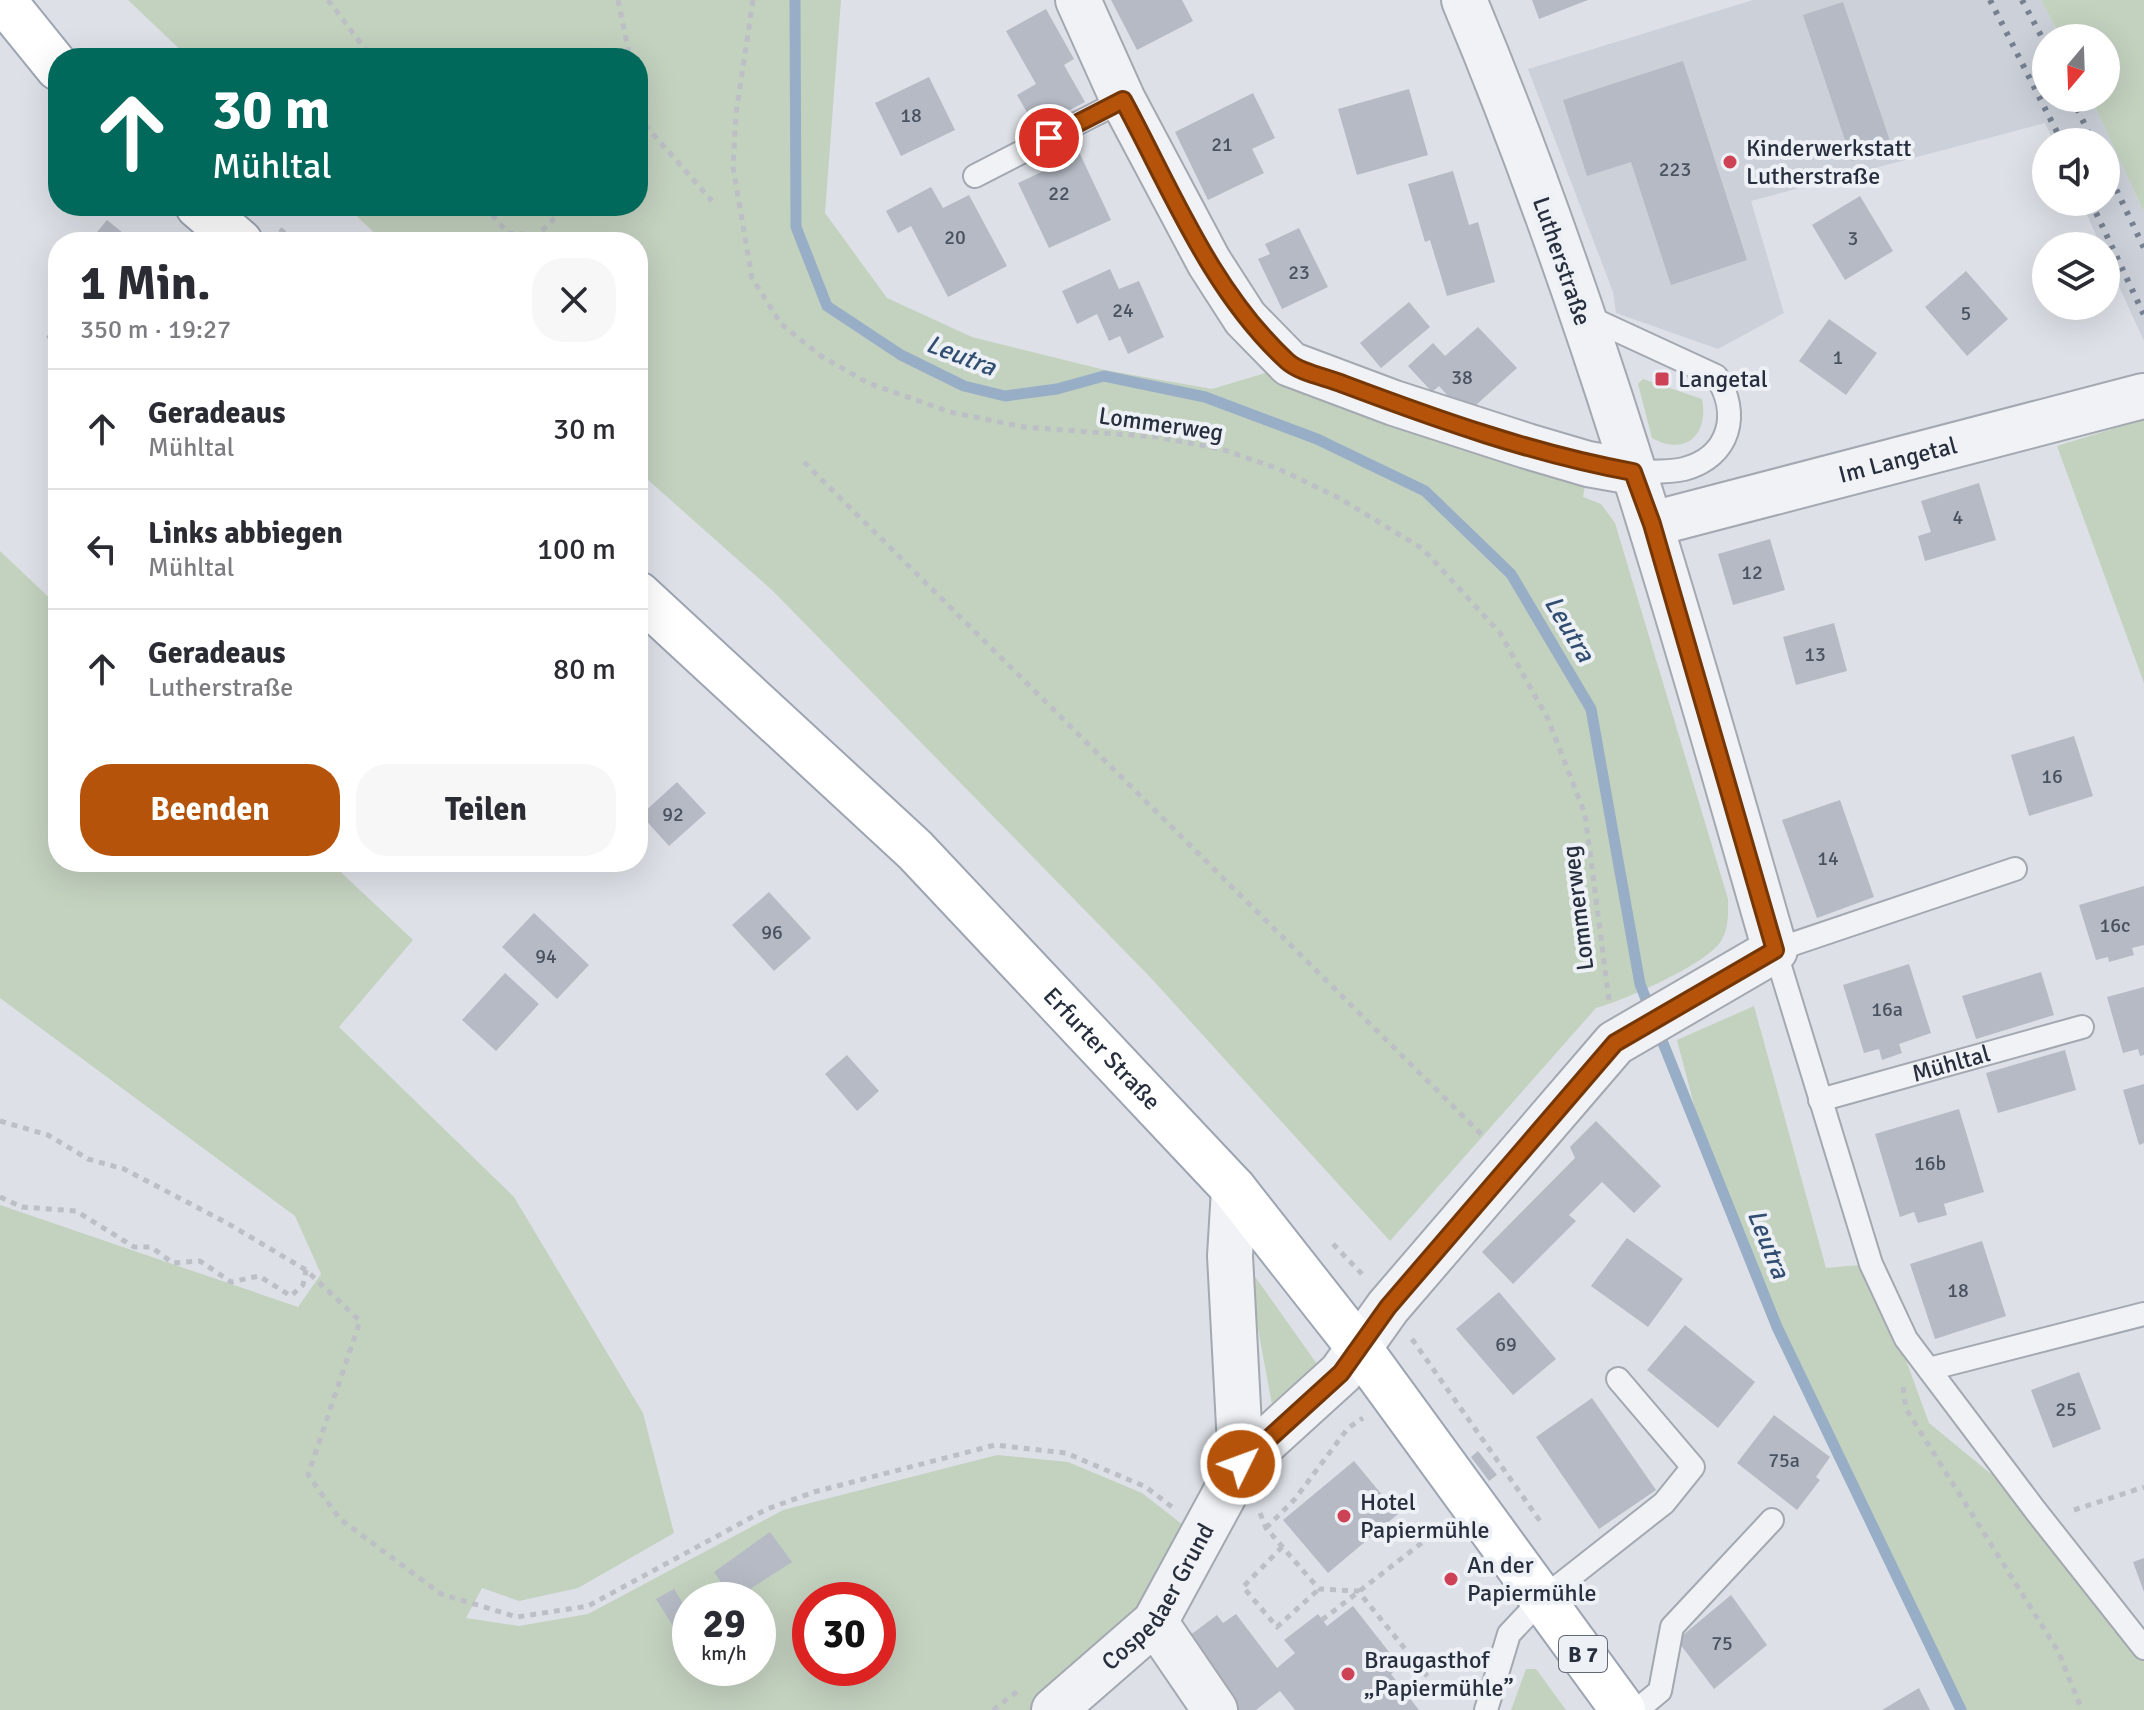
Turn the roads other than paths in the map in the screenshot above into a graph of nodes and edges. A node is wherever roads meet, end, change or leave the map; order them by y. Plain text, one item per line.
1 (3, 0) edge
2 (1078, 0) edge
3 (1464, 0) edge
4 (48, 56) edge
5 (1123, 100) junction
6 (975, 176) dead end
7 (210, 216) edge
8 (228, 232) edge
9 (1582, 314) junction
10 (2143, 396) edge
11 (1633, 472) junction
12 (1652, 524) junction
13 (648, 603) edge
14 (2015, 869) dead end
15 (1775, 950) junction
16 (2082, 1027) dead end
17 (1820, 1100) junction
18 (1234, 1189) junction
19 (2144, 1314) edge
20 (1359, 1348) junction
21 (1929, 1369) junction
22 (1618, 1379) dead end
23 (1241, 1464) junction
24 (1772, 1520) dead end
25 (1542, 1599) junction
26 (1155, 1622) junction
27 (2144, 1648) edge
28 (1035, 1701) edge
29 (1215, 1710) edge
30 (1486, 1710) edge
31 (1623, 1710) edge
32 (1637, 1710) edge

1 - 4 main road
2 - 5 street
3 - 9 street, Lutherstraße
5 - 6 lane
5 - 11 street
7 - 8 main road
9 - 11 street, Lutherstraße
9 - 11 lane
10 - 12 street, Im Langetal
11 - 12 street, Lutherstraße
12 - 15 street
13 - 18 main road, Erfurter Straße
14 - 15 lane
15 - 17 lane
15 - 20 street
16 - 17 lane, Mühltal
17 - 21 lane
18 - 20 main road, Erfurter Straße
18 - 23 street
19 - 21 lane
20 - 23 street, Cospedaer Grund
20 - 25 main road, Erfurter Straße / B 7
21 - 27 lane
22 - 25 lane
23 - 26 street, Cospedaer Grund
24 - 32 lane
25 - 30 lane
25 - 31 main road, B 7
26 - 28 street, Cospedaer Grund
26 - 29 street

